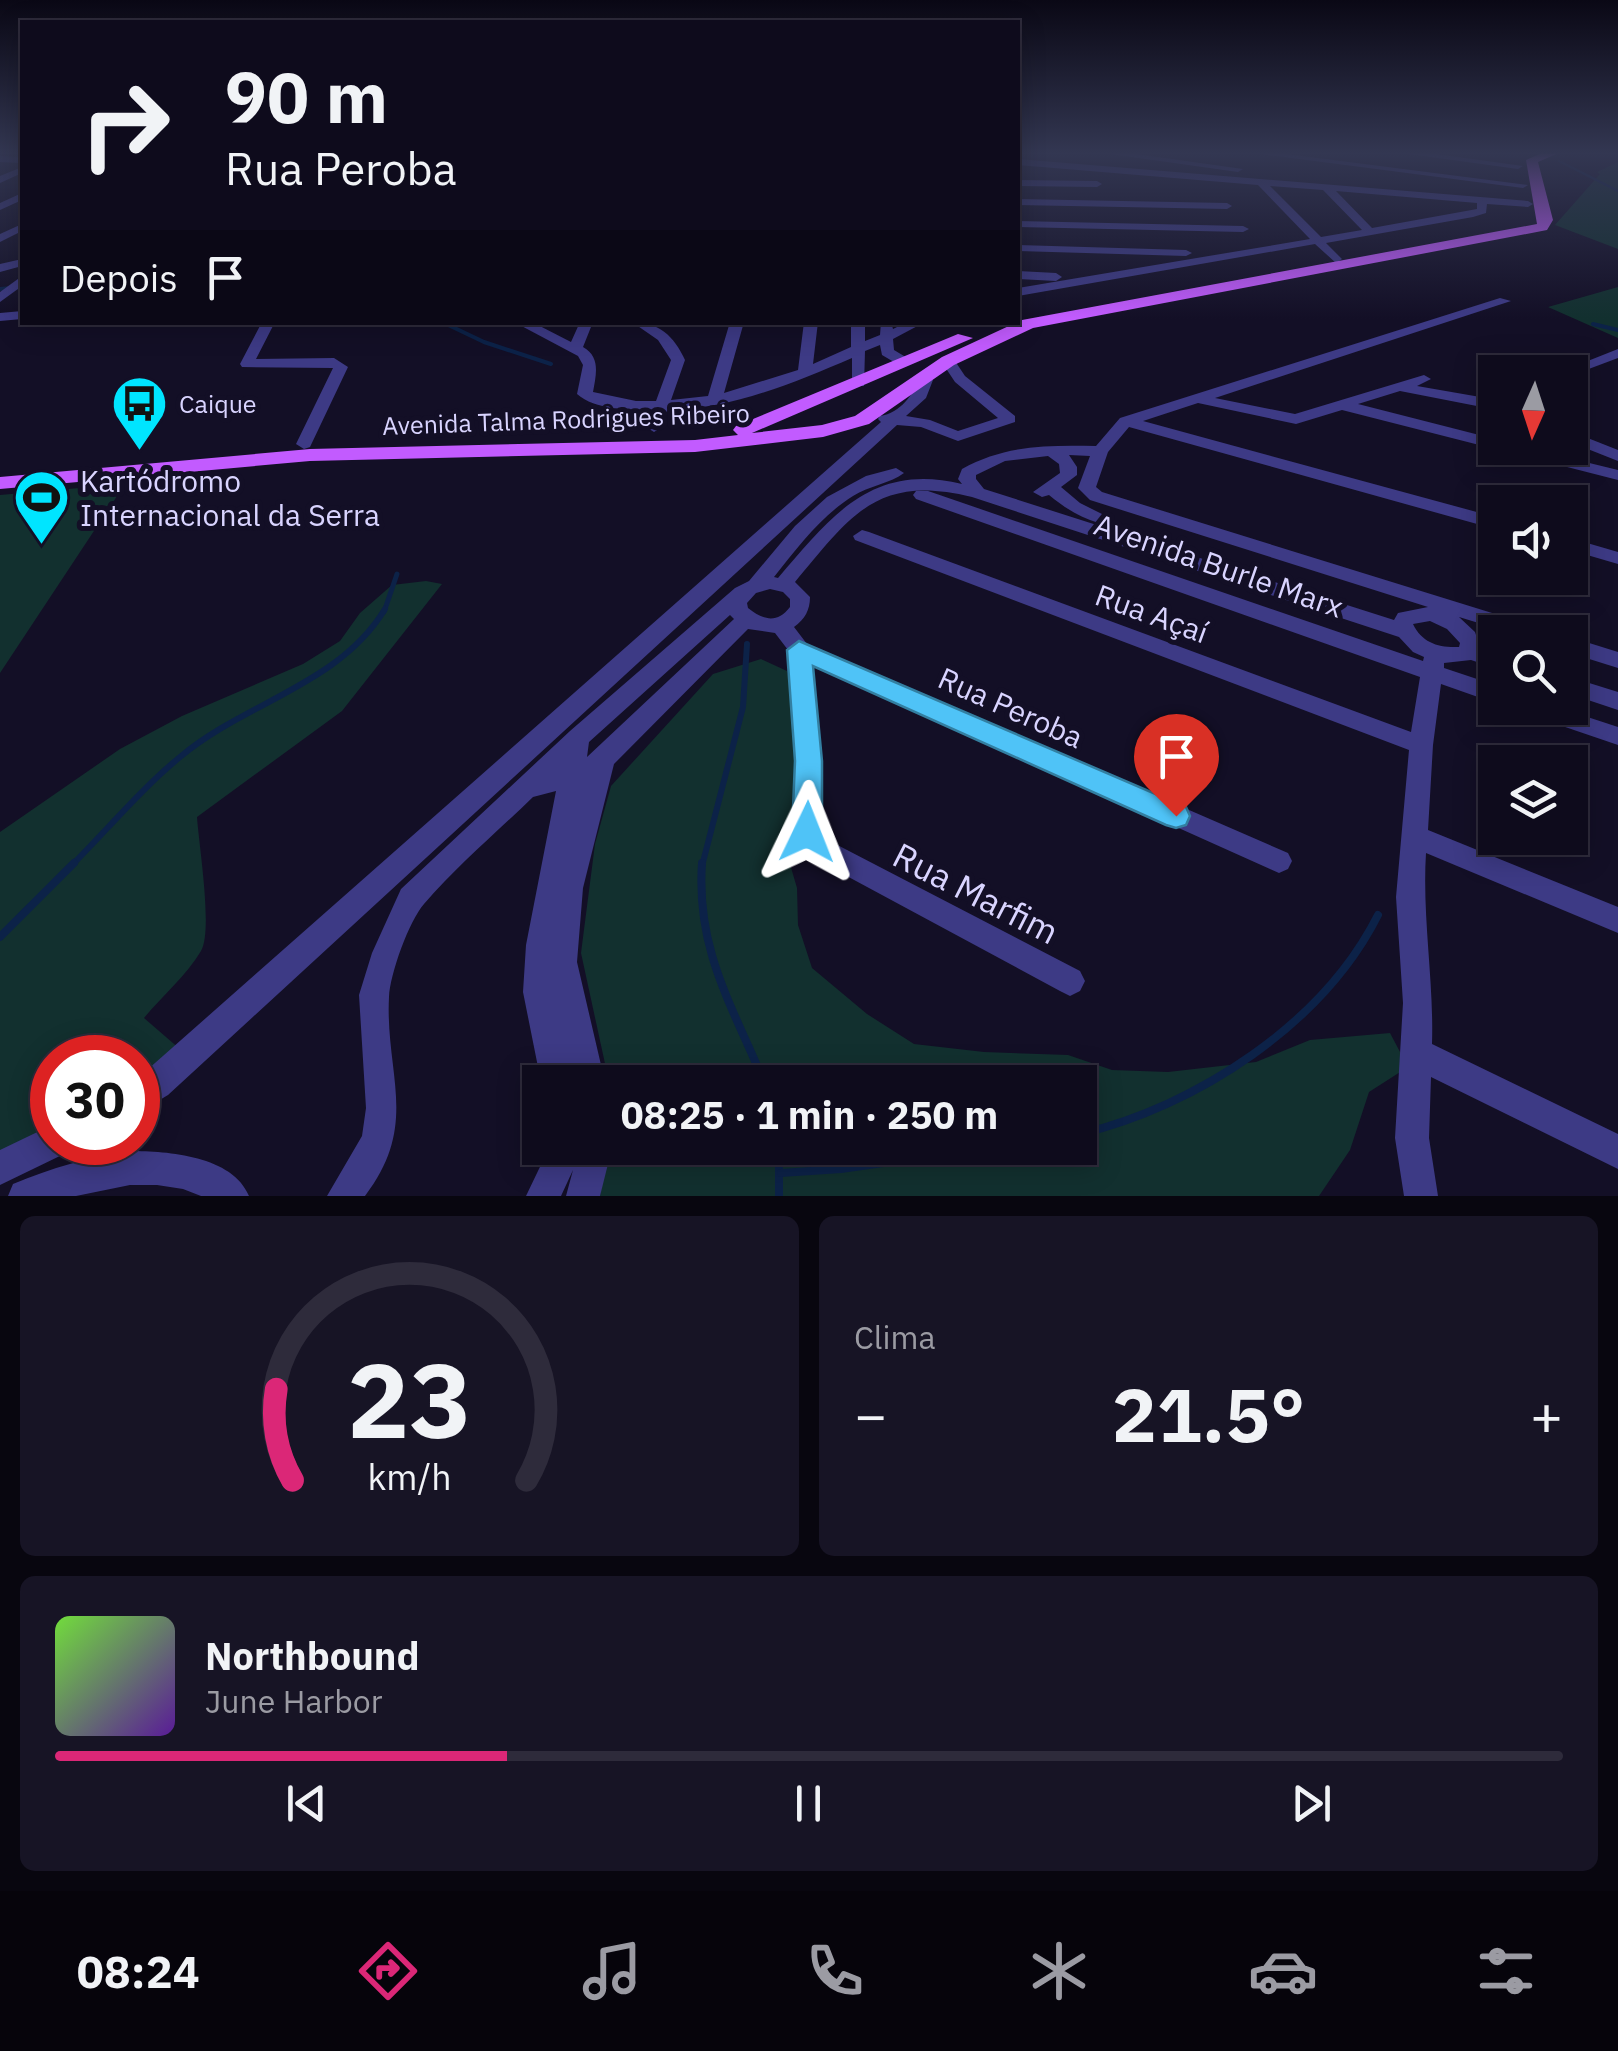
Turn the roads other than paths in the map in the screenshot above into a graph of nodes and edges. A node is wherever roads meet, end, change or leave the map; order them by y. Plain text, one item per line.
1 (1228, 208) edge
2 (1285, 208) edge
3 (1346, 208) edge
4 (1405, 208) edge
5 (1482, 208) edge
6 (1527, 208) edge
7 (1543, 208) edge
8 (1423, 222) junction
9 (1020, 224) edge
10 (1242, 229) junction
11 (1369, 232) junction
12 (1318, 242) junction
13 (1020, 248) edge
14 (1262, 251) junction
15 (1228, 255) junction
16 (1336, 259) junction
17 (1020, 275) edge
18 (1093, 278) junction
19 (1020, 292) edge
20 (1505, 301) dead end
21 (1020, 318) edge
22 (267, 325) edge
23 (527, 325) edge
24 (586, 325) edge
25 (650, 325) edge
26 (736, 325) edge
27 (812, 325) edge
28 (858, 325) edge
29 (994, 325) edge
30 (886, 330) edge
31 (576, 347) junction
32 (857, 350) junction
33 (1618, 353) edge
34 (948, 361) junction
35 (904, 362) junction
36 (1588, 364) edge
37 (805, 372) junction
38 (926, 380) junction
39 (1424, 380) dead end
40 (859, 383) junction
41 (1400, 387) junction
42 (1195, 398) junction
43 (1478, 401) edge
44 (714, 402) junction
45 (1340, 405) junction
46 (663, 406) junction
47 (892, 418) junction
48 (862, 420) junction
49 (1126, 420) junction
50 (990, 425) junction
51 (654, 427) dead end
52 (958, 436) junction
53 (1478, 440) edge
54 (304, 444) junction
55 (1588, 444) edge
56 (1025, 450) junction
57 (1100, 451) junction
58 (1618, 456) edge
59 (1070, 457) junction
60 (990, 460) junction
61 (1578, 465) edge
62 (0, 470) edge
63 (1618, 475) edge
64 (0, 483) edge
65 (1052, 488) junction
66 (972, 494) junction
67 (922, 495) dead end
68 (1008, 500) junction
69 (1478, 518) edge
70 (862, 536) dead end
71 (1588, 549) edge
72 (1618, 558) edge
73 (783, 584) junction
74 (749, 589) junction
75 (1442, 611) junction
76 (745, 620) junction
77 (1478, 620) edge
78 (781, 625) junction
79 (1404, 625) junction
80 (1470, 646) junction
81 (1478, 647) edge
82 (799, 650) junction
83 (1478, 650) edge
84 (1588, 651) edge
85 (1618, 660) edge
86 (1433, 662) junction
87 (1588, 680) edge
88 (1478, 685) edge
89 (1618, 689) edge
90 (1588, 691) edge
91 (1618, 701) edge
92 (1585, 725) edge
93 (1618, 736) edge
94 (578, 738) junction
95 (1421, 745) junction
96 (603, 759) junction
97 (571, 777) junction
98 (524, 789) junction
99 (1416, 838) junction
100 (1279, 862) dead end
101 (1618, 920) edge
102 (1070, 981) dead end
103 (1416, 1053) junction
104 (553, 1065) edge
105 (585, 1065) edge
106 (160, 1081) edge
107 (1618, 1152) edge
108 (30, 1153) edge
109 (558, 1165) edge
110 (591, 1165) edge
111 (0, 1168) edge
112 (25, 1196) edge
113 (232, 1196) edge
114 (344, 1196) edge
115 (543, 1196) edge
116 (583, 1196) edge
117 (1421, 1196) edge

1 - 10 street
2 - 12 street
3 - 11 street
4 - 8 street
5 - 8 street
6 - 16 main road
7 - 34 main road, Avenida Talma Rodrigues Ribeiro
8 - 11 street
9 - 10 street
10 - 14 street
11 - 12 street
12 - 14 street
12 - 16 street
13 - 15 street
14 - 15 street
15 - 18 street
16 - 21 main road
17 - 18 street
18 - 19 street
20 - 42 street
22 - 54 street
23 - 31 street
24 - 31 street
25 - 46 street
26 - 44 street
27 - 37 street
28 - 32 street
29 - 35 main road, Avenida Talma Rodrigues Ribeiro
30 - 32 street
30 - 35 street
31 - 46 street
32 - 37 street
32 - 40 street
33 - 36 street
34 - 38 main road, Avenida Talma Rodrigues Ribeiro
34 - 50 street
35 - 38 main road
35 - 40 main road, Avenida Talma Rodrigues Ribeiro
37 - 44 street
38 - 47 street
38 - 48 main road, Avenida Talma Rodrigues Ribeiro
39 - 41 street
40 - 48 main road
40 - 54 main road, Avenida Talma Rodrigues Ribeiro
41 - 43 street
41 - 45 street
42 - 45 street
42 - 49 street
44 - 46 street
45 - 53 street
46 - 51 street
47 - 48 street
47 - 52 street
47 - 106 street
48 - 64 main road, Avenida Talma Rodrigues Ribeiro
49 - 57 street
49 - 69 street
50 - 52 street
50 - 56 street
52 - 60 street
54 - 62 main road, Avenida Talma Rodrigues Ribeiro
55 - 58 street
56 - 59 street
56 - 60 street
57 - 59 street
57 - 75 street
59 - 65 street
60 - 66 street
61 - 63 street
65 - 68 street
65 - 79 street, Avenida Burle Marx
66 - 67 street, Avenida Burle Marx
66 - 68 street, Avenida Burle Marx
66 - 73 street
66 - 74 street
66 - 86 street, Avenida Burle Marx
68 - 79 street, Avenida Burle Marx
70 - 95 street, Rua Açaí
71 - 72 street
73 - 74 street
73 - 78 street
74 - 76 street
74 - 94 street
75 - 77 street
75 - 79 street
75 - 80 street
76 - 78 street
76 - 96 street
78 - 82 street
79 - 86 street
80 - 81 street
80 - 83 street
80 - 86 street
82 - 100 street, Rua Peroba
82 - 102 street, Rua Marfim
84 - 85 street
86 - 88 street, Avenida Burle Marx
86 - 95 street
87 - 89 street
90 - 91 street
92 - 93 street
94 - 97 street
94 - 98 street
95 - 99 street
96 - 97 street
96 - 105 street
97 - 98 street
97 - 104 street
98 - 114 street
99 - 101 street
99 - 103 street
103 - 107 street
103 - 117 street
108 - 111 street
109 - 115 street
110 - 116 street
112 - 113 street

